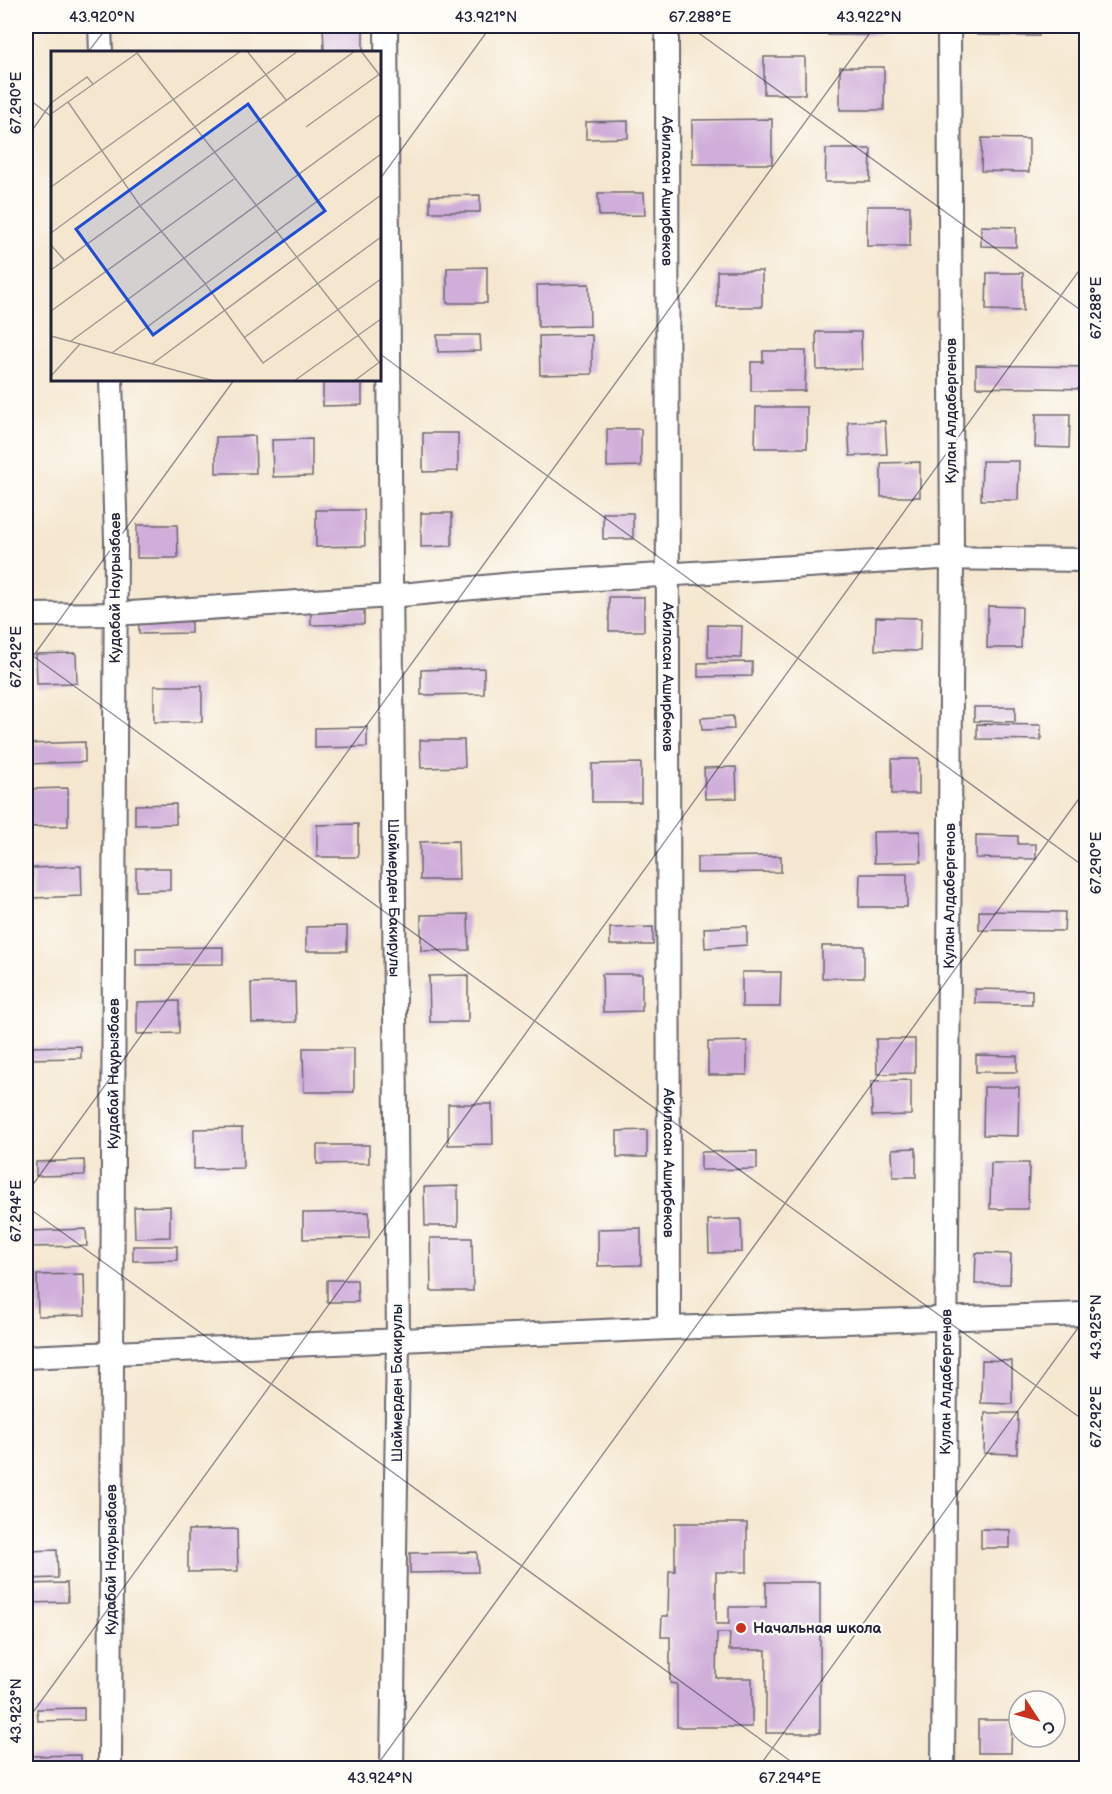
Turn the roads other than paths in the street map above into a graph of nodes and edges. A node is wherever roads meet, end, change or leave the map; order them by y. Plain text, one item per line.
1 (100, 26) edge
2 (386, 26) edge
3 (667, 26) edge
4 (949, 26) edge
5 (101, 51) edge
6 (111, 381) edge
7 (952, 558) junction
8 (1086, 560) edge
9 (668, 576) junction
10 (391, 596) junction
11 (116, 614) junction
12 (26, 615) edge
13 (1086, 1314) edge
14 (946, 1319) junction
15 (669, 1328) junction
16 (398, 1339) junction
17 (112, 1353) junction
18 (26, 1357) edge
19 (110, 1768) edge
20 (393, 1768) edge
21 (943, 1768) edge

1 - 5 street
2 - 10 street, Шаймерден Бакирулы
3 - 9 street, Абиласан Аширбеков
4 - 7 street, Кулан Алдабергенов
6 - 11 street, Кудабай Наурызбаев
7 - 8 street
7 - 9 street
7 - 14 street, Кулан Алдабергенов
9 - 10 street
9 - 15 street, Абиласан Аширбеков
10 - 11 street
10 - 16 street, Шаймерден Бакирулы
11 - 12 street
11 - 17 street, Кудабай Наурызбаев
13 - 14 street
14 - 15 street
14 - 21 street, Кулан Алдабергенов
15 - 16 street
16 - 17 street
16 - 20 street, Шаймерден Бакирулы
17 - 18 street
17 - 19 street, Кудабай Наурызбаев

